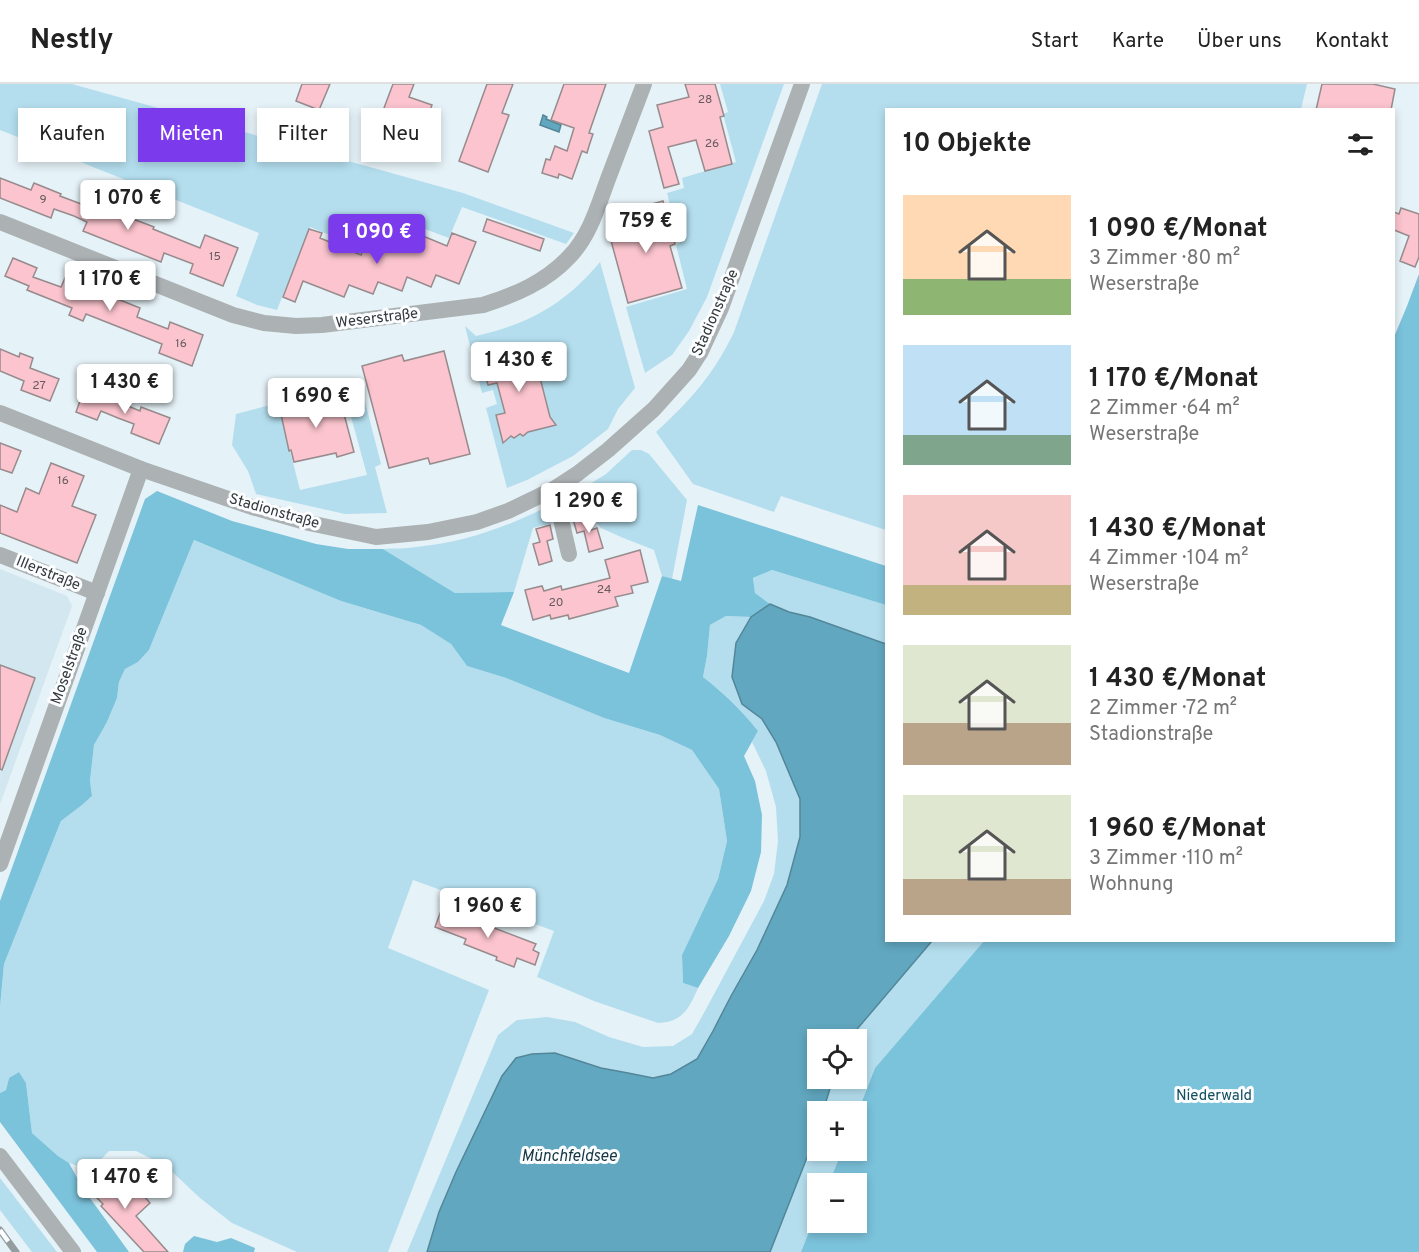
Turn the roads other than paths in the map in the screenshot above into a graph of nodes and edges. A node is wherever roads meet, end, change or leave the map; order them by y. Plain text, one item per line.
1 (644, 84) edge
2 (802, 84) edge
3 (0, 222) edge
4 (0, 413) edge
5 (141, 469) junction
6 (554, 489) junction
7 (0, 555) edge
8 (569, 555) dead end
9 (97, 593) junction
10 (0, 864) edge
11 (0, 1156) edge
12 (73, 1252) edge

1 - 3 street, Weserstraße
2 - 6 street, Stadionstraße
4 - 5 street, Stadionstraße
5 - 6 street, Stadionstraße
5 - 9 street, Moselstraße
6 - 8 street
7 - 9 street, Illerstraße
9 - 10 street, Moselstraße
11 - 12 street

